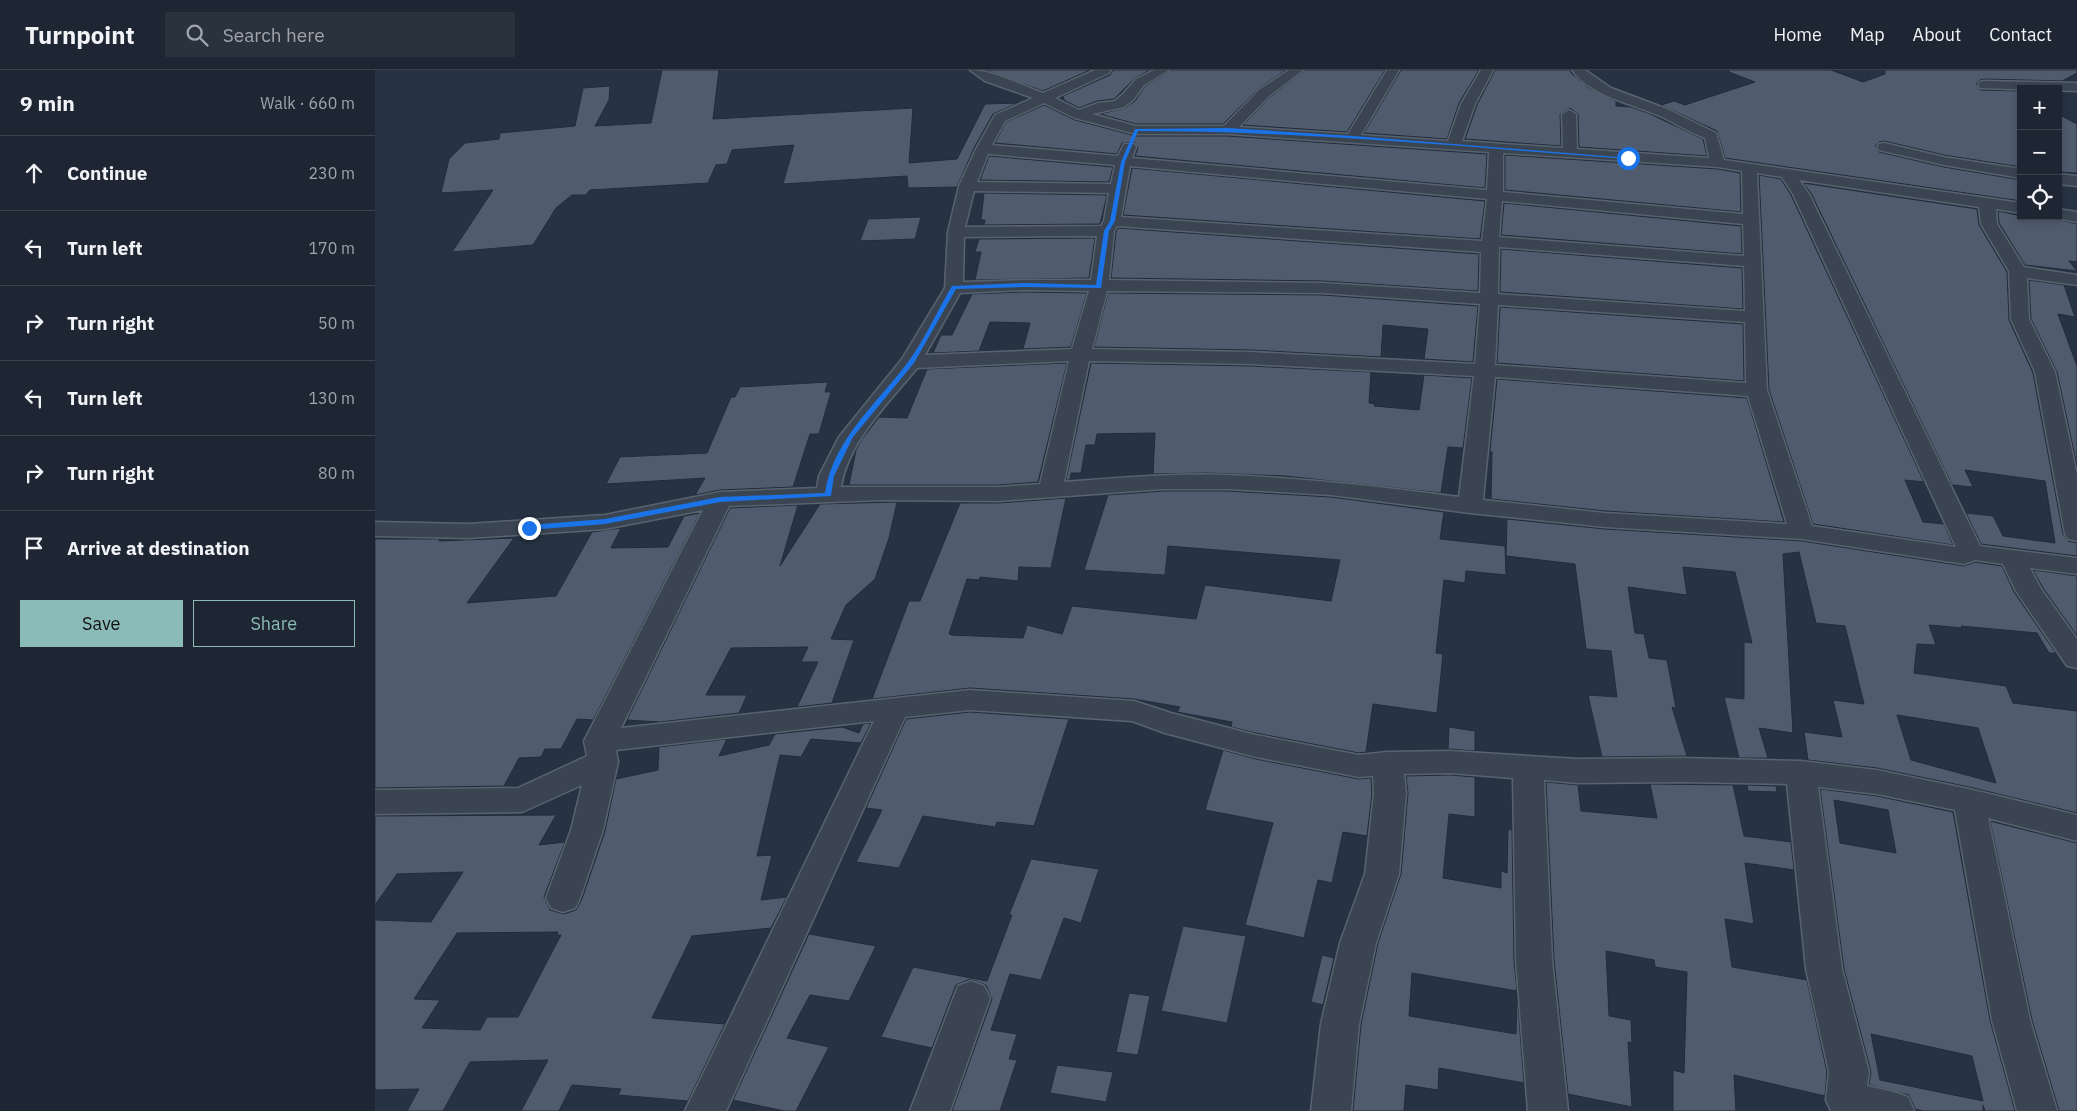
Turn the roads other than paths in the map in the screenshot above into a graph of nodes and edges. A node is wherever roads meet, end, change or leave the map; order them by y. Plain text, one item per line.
1 (1005, 70) edge
2 (1105, 70) edge
3 (1161, 70) edge
4 (1297, 70) edge
5 (1393, 70) edge
6 (1487, 70) edge
7 (1578, 70) edge
8 (982, 74) edge
9 (1985, 85) dead end
10 (2077, 87) edge
11 (1044, 98) junction
12 (1569, 114) dead end
13 (1080, 115) junction
14 (1136, 130) junction
15 (1228, 130) junction
16 (1353, 137) junction
17 (1454, 145) junction
18 (1884, 147) dead end
19 (1496, 148) junction
20 (983, 149) junction
21 (1570, 154) junction
22 (1123, 162) junction
23 (1718, 163) junction
24 (1749, 168) junction
25 (1786, 172) junction
26 (2017, 173) edge
27 (2062, 179) edge
28 (2077, 181) edge
29 (967, 186) junction
30 (1119, 188) junction
31 (1495, 196) junction
32 (1987, 202) junction
33 (2017, 207) edge
34 (2062, 215) edge
35 (2077, 217) edge
36 (1752, 220) junction
37 (1109, 226) junction
38 (956, 232) junction
39 (1490, 244) junction
40 (1753, 262) junction
41 (2018, 271) junction
42 (2077, 280) edge
43 (1099, 287) junction
44 (954, 288) junction
45 (1489, 300) junction
46 (1754, 318) junction
47 (1080, 355) junction
48 (911, 362) junction
49 (1485, 371) junction
50 (1757, 390) junction
51 (1050, 491) junction
52 (828, 495) junction
53 (720, 499) junction
54 (1470, 506) junction
55 (375, 529) edge
56 (1802, 532) junction
57 (2077, 534) edge
58 (1971, 552) junction
59 (2013, 559) junction
60 (2077, 566) edge
61 (2077, 659) edge
62 (895, 708) junction
63 (601, 751) junction
64 (1387, 762) junction
65 (1528, 767) junction
66 (1801, 773) junction
67 (1969, 801) junction
68 (375, 802) edge
69 (2077, 828) edge
70 (563, 898) dead end
71 (971, 998) dead end
72 (707, 1111) edge
73 (930, 1111) edge
74 (1331, 1111) edge
75 (1548, 1111) edge
76 (1895, 1111) edge
77 (2037, 1111) edge

1 - 8 street
2 - 11 street
3 - 13 street
4 - 15 street
5 - 16 street
6 - 17 street
7 - 23 street
8 - 11 street
9 - 10 street
11 - 13 street
11 - 20 street
12 - 21 street
13 - 14 street
14 - 15 street
14 - 22 street
15 - 16 street
16 - 17 street
17 - 19 street
18 - 26 street
19 - 21 street
19 - 31 street
20 - 22 street
20 - 29 street
21 - 23 street
22 - 30 street
22 - 31 street
23 - 24 street
24 - 25 street
24 - 36 street
25 - 32 street
25 - 58 street
27 - 28 street
29 - 30 street
29 - 38 street
30 - 37 street
31 - 36 street
31 - 39 street
32 - 33 street
32 - 41 street
34 - 35 street
36 - 40 street
37 - 38 street
37 - 39 street
37 - 43 street
38 - 44 street
39 - 40 street
39 - 45 street
40 - 46 street
41 - 42 street
41 - 57 street
43 - 44 street
43 - 45 street
43 - 47 street
44 - 48 street
45 - 46 street
45 - 49 street
46 - 50 street
47 - 48 street
47 - 49 street
47 - 51 street
48 - 52 street
49 - 50 street
49 - 54 street
50 - 56 street
51 - 52 street
51 - 54 street
52 - 53 street
53 - 55 street
53 - 63 street
54 - 56 street
56 - 58 street
58 - 59 street
59 - 60 street
59 - 61 street
62 - 63 street
62 - 64 street
62 - 72 street
63 - 68 street
63 - 70 street
64 - 65 street
64 - 74 street
65 - 66 street
65 - 75 street
66 - 67 street
66 - 76 street
67 - 69 street
67 - 77 street
71 - 73 street

